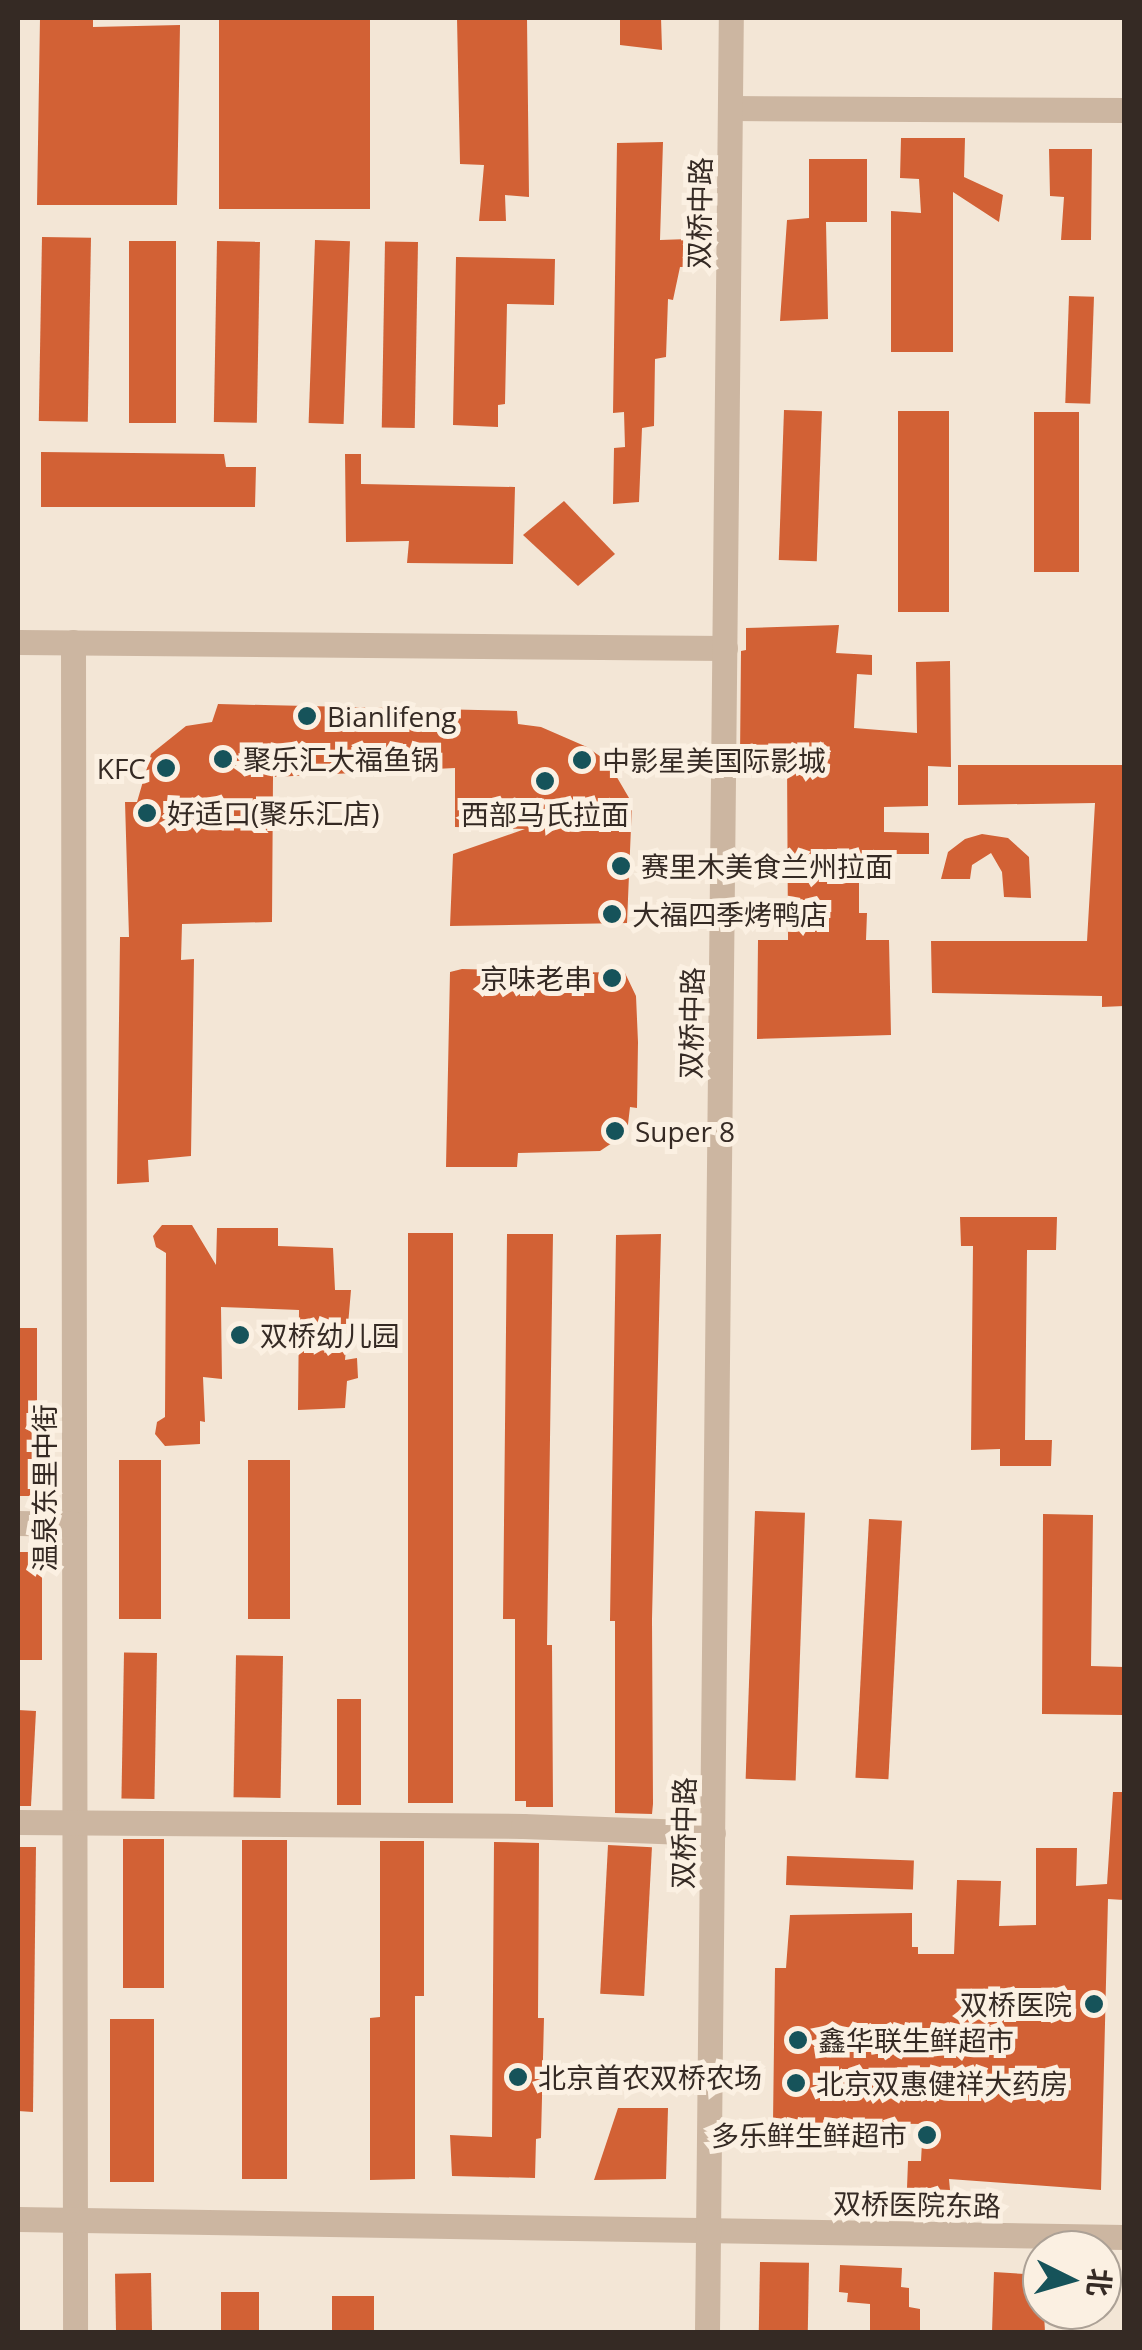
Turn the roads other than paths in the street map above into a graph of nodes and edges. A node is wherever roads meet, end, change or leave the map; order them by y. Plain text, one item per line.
1 (730, 18) edge
2 (730, 108) junction
3 (1124, 110) edge
4 (18, 642) edge
5 (73, 642) junction
6 (725, 648) junction
7 (18, 1523) edge
8 (74, 1524) junction
9 (18, 1822) edge
10 (74, 1822) junction
11 (713, 1833) junction
12 (18, 2219) edge
13 (74, 2220) junction
14 (708, 2230) junction
15 (1124, 2237) edge
16 (75, 2332) edge
17 (707, 2332) edge

1 - 2 street, 双桥中路
2 - 3 street
2 - 6 street, 双桥中路
4 - 5 street
5 - 6 street
5 - 8 street, 温泉东里中街
6 - 11 street, 双桥中路
7 - 8 street
8 - 10 street, 温泉东里中街
9 - 10 street
10 - 11 street
10 - 13 street, 温泉东里中街
11 - 14 street, 双桥中路
12 - 13 street, 双桥医院东路
13 - 14 street, 双桥医院东路
13 - 16 street, 温泉东里中街
14 - 15 street, 双桥医院东路
14 - 17 street, 双桥中路

